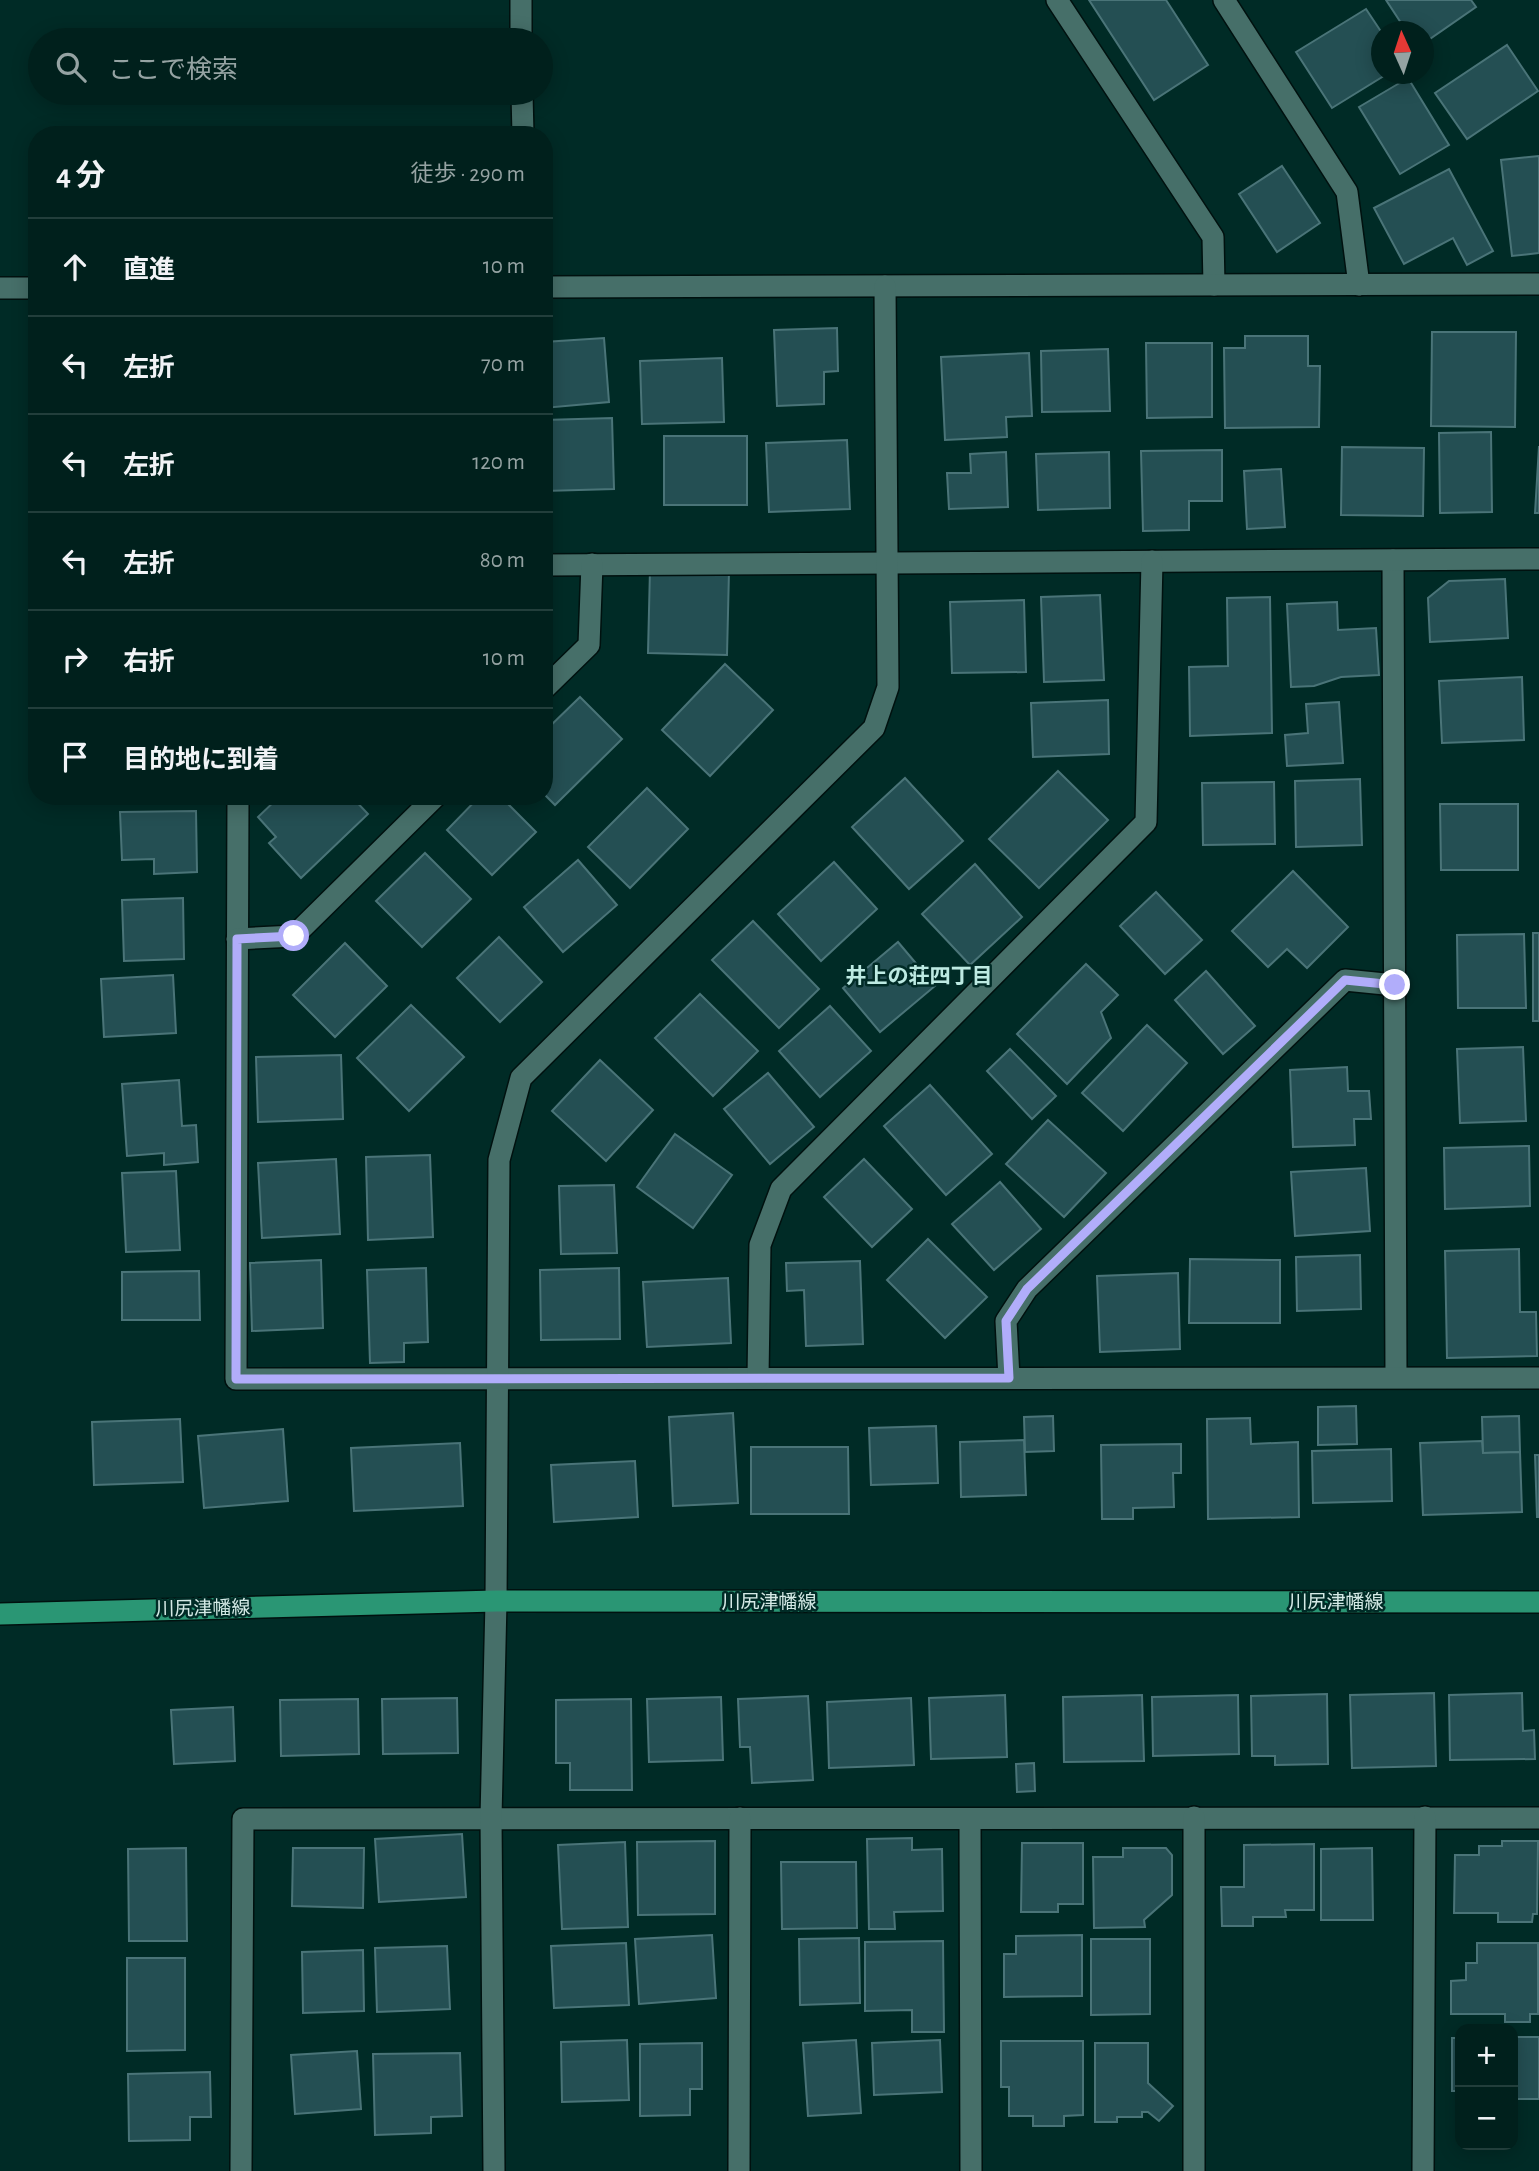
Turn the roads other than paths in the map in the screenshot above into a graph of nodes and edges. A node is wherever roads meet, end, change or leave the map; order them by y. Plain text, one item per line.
1 (521, 0) edge
2 (1057, 0) edge
3 (1224, 0) edge
4 (521, 28) edge
5 (522, 105) edge
6 (523, 126) edge
7 (1539, 284) edge
8 (1214, 285) junction
9 (1359, 285) junction
10 (885, 286) junction
11 (553, 287) edge
12 (0, 288) edge
13 (28, 288) edge
14 (1539, 559) edge
15 (1393, 560) junction
16 (1152, 561) junction
17 (887, 563) junction
18 (592, 564) junction
19 (553, 565) edge
20 (553, 680) edge
21 (238, 805) edge
22 (427, 805) edge
23 (237, 939) junction
24 (1395, 985) junction
25 (1396, 1377) junction
26 (758, 1378) junction
27 (1009, 1378) junction
28 (1539, 1378) edge
29 (499, 1379) junction
30 (496, 1601) junction
31 (1539, 1602) edge
32 (0, 1614) edge
33 (1424, 1817) junction
34 (491, 1818) junction
35 (740, 1818) junction
36 (1195, 1818) junction
37 (1539, 1818) edge
38 (970, 1819) junction
39 (241, 2171) edge
40 (494, 2171) edge
41 (739, 2171) edge
42 (971, 2171) edge
43 (1194, 2171) edge
44 (1423, 2171) edge

1 - 4 street
2 - 8 street
3 - 9 street
5 - 6 street
7 - 9 street
8 - 9 street
8 - 10 street
10 - 11 street
10 - 17 street
12 - 13 street
14 - 15 street
15 - 16 street
15 - 24 street
16 - 17 street
16 - 26 street
17 - 18 street
17 - 29 street
18 - 19 street
18 - 20 street
21 - 23 street
22 - 23 street
23 - 29 street
24 - 25 street
24 - 27 street
25 - 27 street
25 - 28 street
26 - 27 street
26 - 29 street
29 - 30 street
30 - 31 main road, 川尻津幡線
30 - 32 main road, 川尻津幡線
30 - 34 street
33 - 36 street
33 - 37 street
33 - 44 street
34 - 35 street
34 - 39 street
34 - 40 street
35 - 38 street
35 - 41 street
36 - 38 street
36 - 43 street
38 - 42 street

